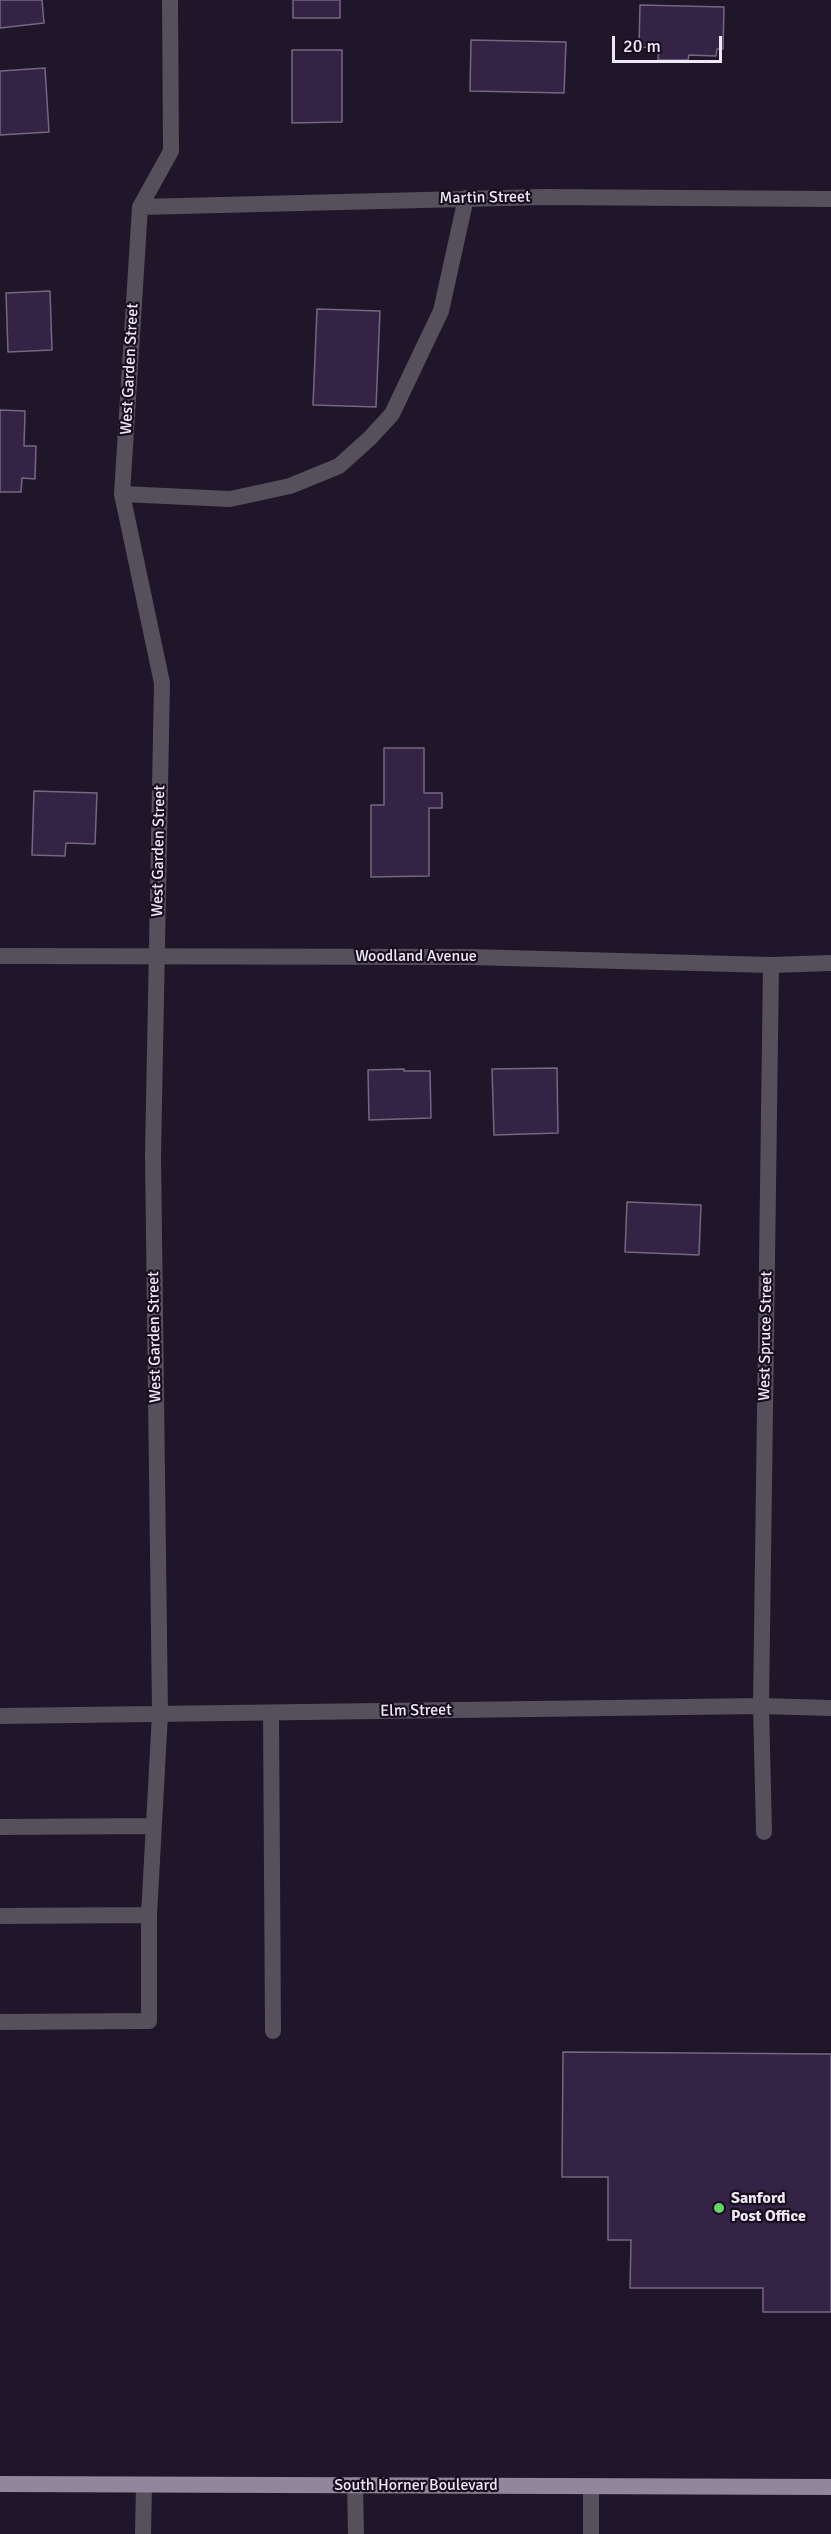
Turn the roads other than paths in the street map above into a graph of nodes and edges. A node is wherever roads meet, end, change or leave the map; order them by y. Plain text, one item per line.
1 (170, 0) edge
2 (466, 198) junction
3 (831, 199) edge
4 (140, 207) junction
5 (122, 494) junction
6 (0, 956) edge
7 (157, 957) junction
8 (831, 963) edge
9 (771, 965) junction
10 (760, 1707) junction
11 (831, 1708) edge
12 (271, 1713) junction
13 (160, 1714) junction
14 (0, 1716) edge
15 (154, 1826) junction
16 (0, 1827) edge
17 (764, 1832) dead end
18 (149, 1915) junction
19 (0, 1916) edge
20 (0, 2022) edge
21 (273, 2031) dead end
22 (0, 2484) edge
23 (144, 2485) junction
24 (355, 2486) junction
25 (591, 2486) junction
26 (831, 2487) edge
27 (143, 2534) edge
28 (356, 2534) edge
29 (591, 2534) edge

1 - 4 street, West Garden Street
2 - 3 street, Martin Street
2 - 4 street, Martin Street
2 - 5 street
4 - 5 street, West Garden Street
5 - 7 street, West Garden Street
6 - 7 street, Woodland Avenue
7 - 9 street, Woodland Avenue
7 - 13 street, West Garden Street
8 - 9 street, Woodland Avenue
9 - 10 street, West Spruce Street
10 - 11 street, Elm Street
10 - 12 street, Elm Street
10 - 17 street, West Spruce Street
12 - 13 street, Elm Street
12 - 21 street
13 - 14 street, Elm Street
13 - 15 street, West Garden Street
15 - 16 street
15 - 18 street, West Garden Street
18 - 19 street
18 - 20 street, West Garden Street
22 - 23 main road, South Horner Boulevard
23 - 24 main road, South Horner Boulevard
23 - 27 street
24 - 25 main road, South Horner Boulevard
24 - 28 street
25 - 26 main road, South Horner Boulevard
25 - 29 street

